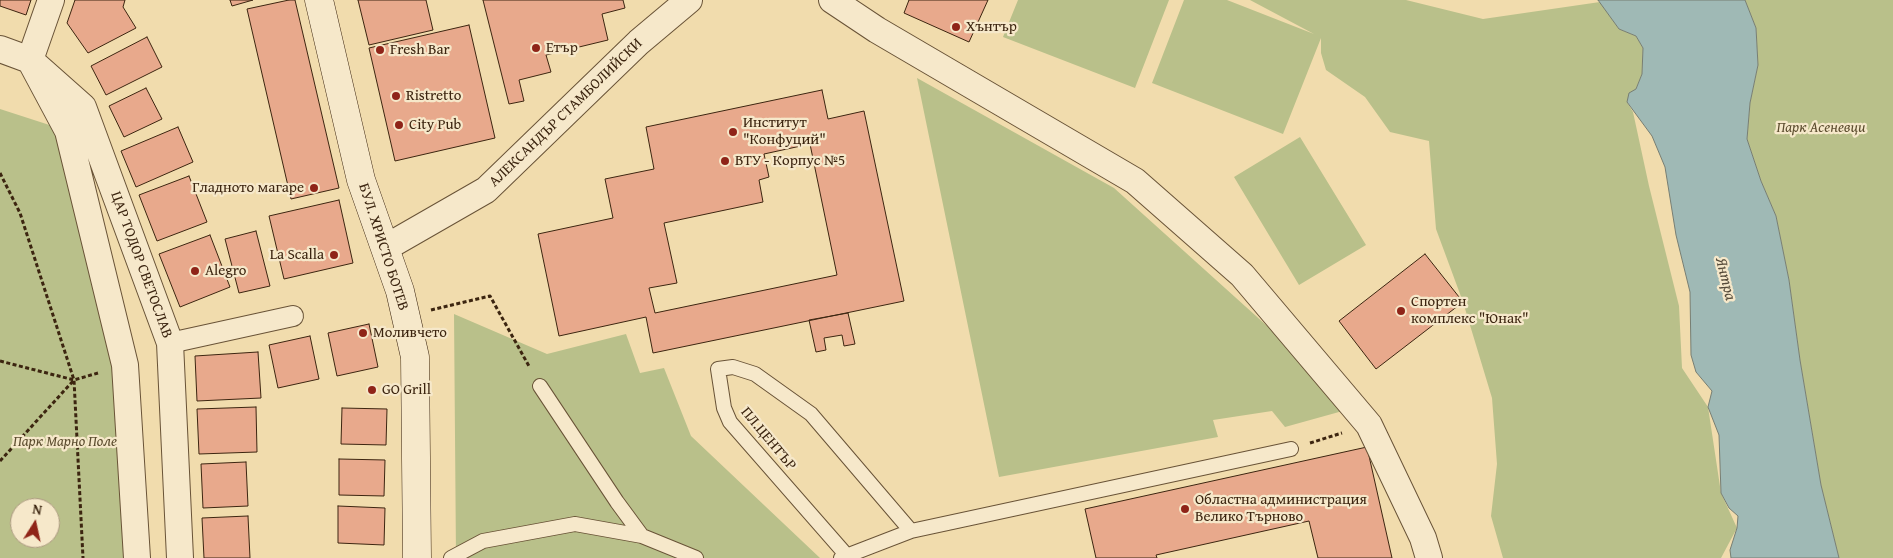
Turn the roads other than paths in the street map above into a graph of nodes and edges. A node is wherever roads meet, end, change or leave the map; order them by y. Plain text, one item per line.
1 (50, 0) edge
2 (319, 0) edge
3 (689, 0) edge
4 (832, 0) edge
5 (0, 49) edge
6 (30, 60) junction
7 (385, 248) junction
8 (293, 316) dead end
9 (170, 343) junction
10 (540, 386) road end
11 (1291, 449) road end
12 (911, 531) junction
13 (642, 536) junction
14 (846, 557) edge
15 (137, 558) edge
16 (180, 558) edge
17 (418, 558) edge
18 (451, 558) edge
19 (696, 558) edge
20 (1429, 558) edge

1 - 6 street
2 - 7 main road, БУЛ. ХРИСТО БОТЕВ
3 - 7 street, АЛЕКСАНДЪР СТАМБОЛИЙСКИ
4 - 20 street
5 - 6 street
6 - 9 street, ЦАР ТОДОР СВЕТОСЛАВ
6 - 15 street, ЦАР ТОДОР СВЕТОСЛАВ
7 - 17 main road, БУЛ. ХРИСТО БОТЕВ
8 - 9 street
9 - 16 street, ЦАР ТОДОР СВЕТОСЛАВ
10 - 13 lane
11 - 12 lane
12 - 14 lane
12 - 14 lane, ПЛ.ЦЕНТЪР
13 - 18 lane
13 - 19 lane

